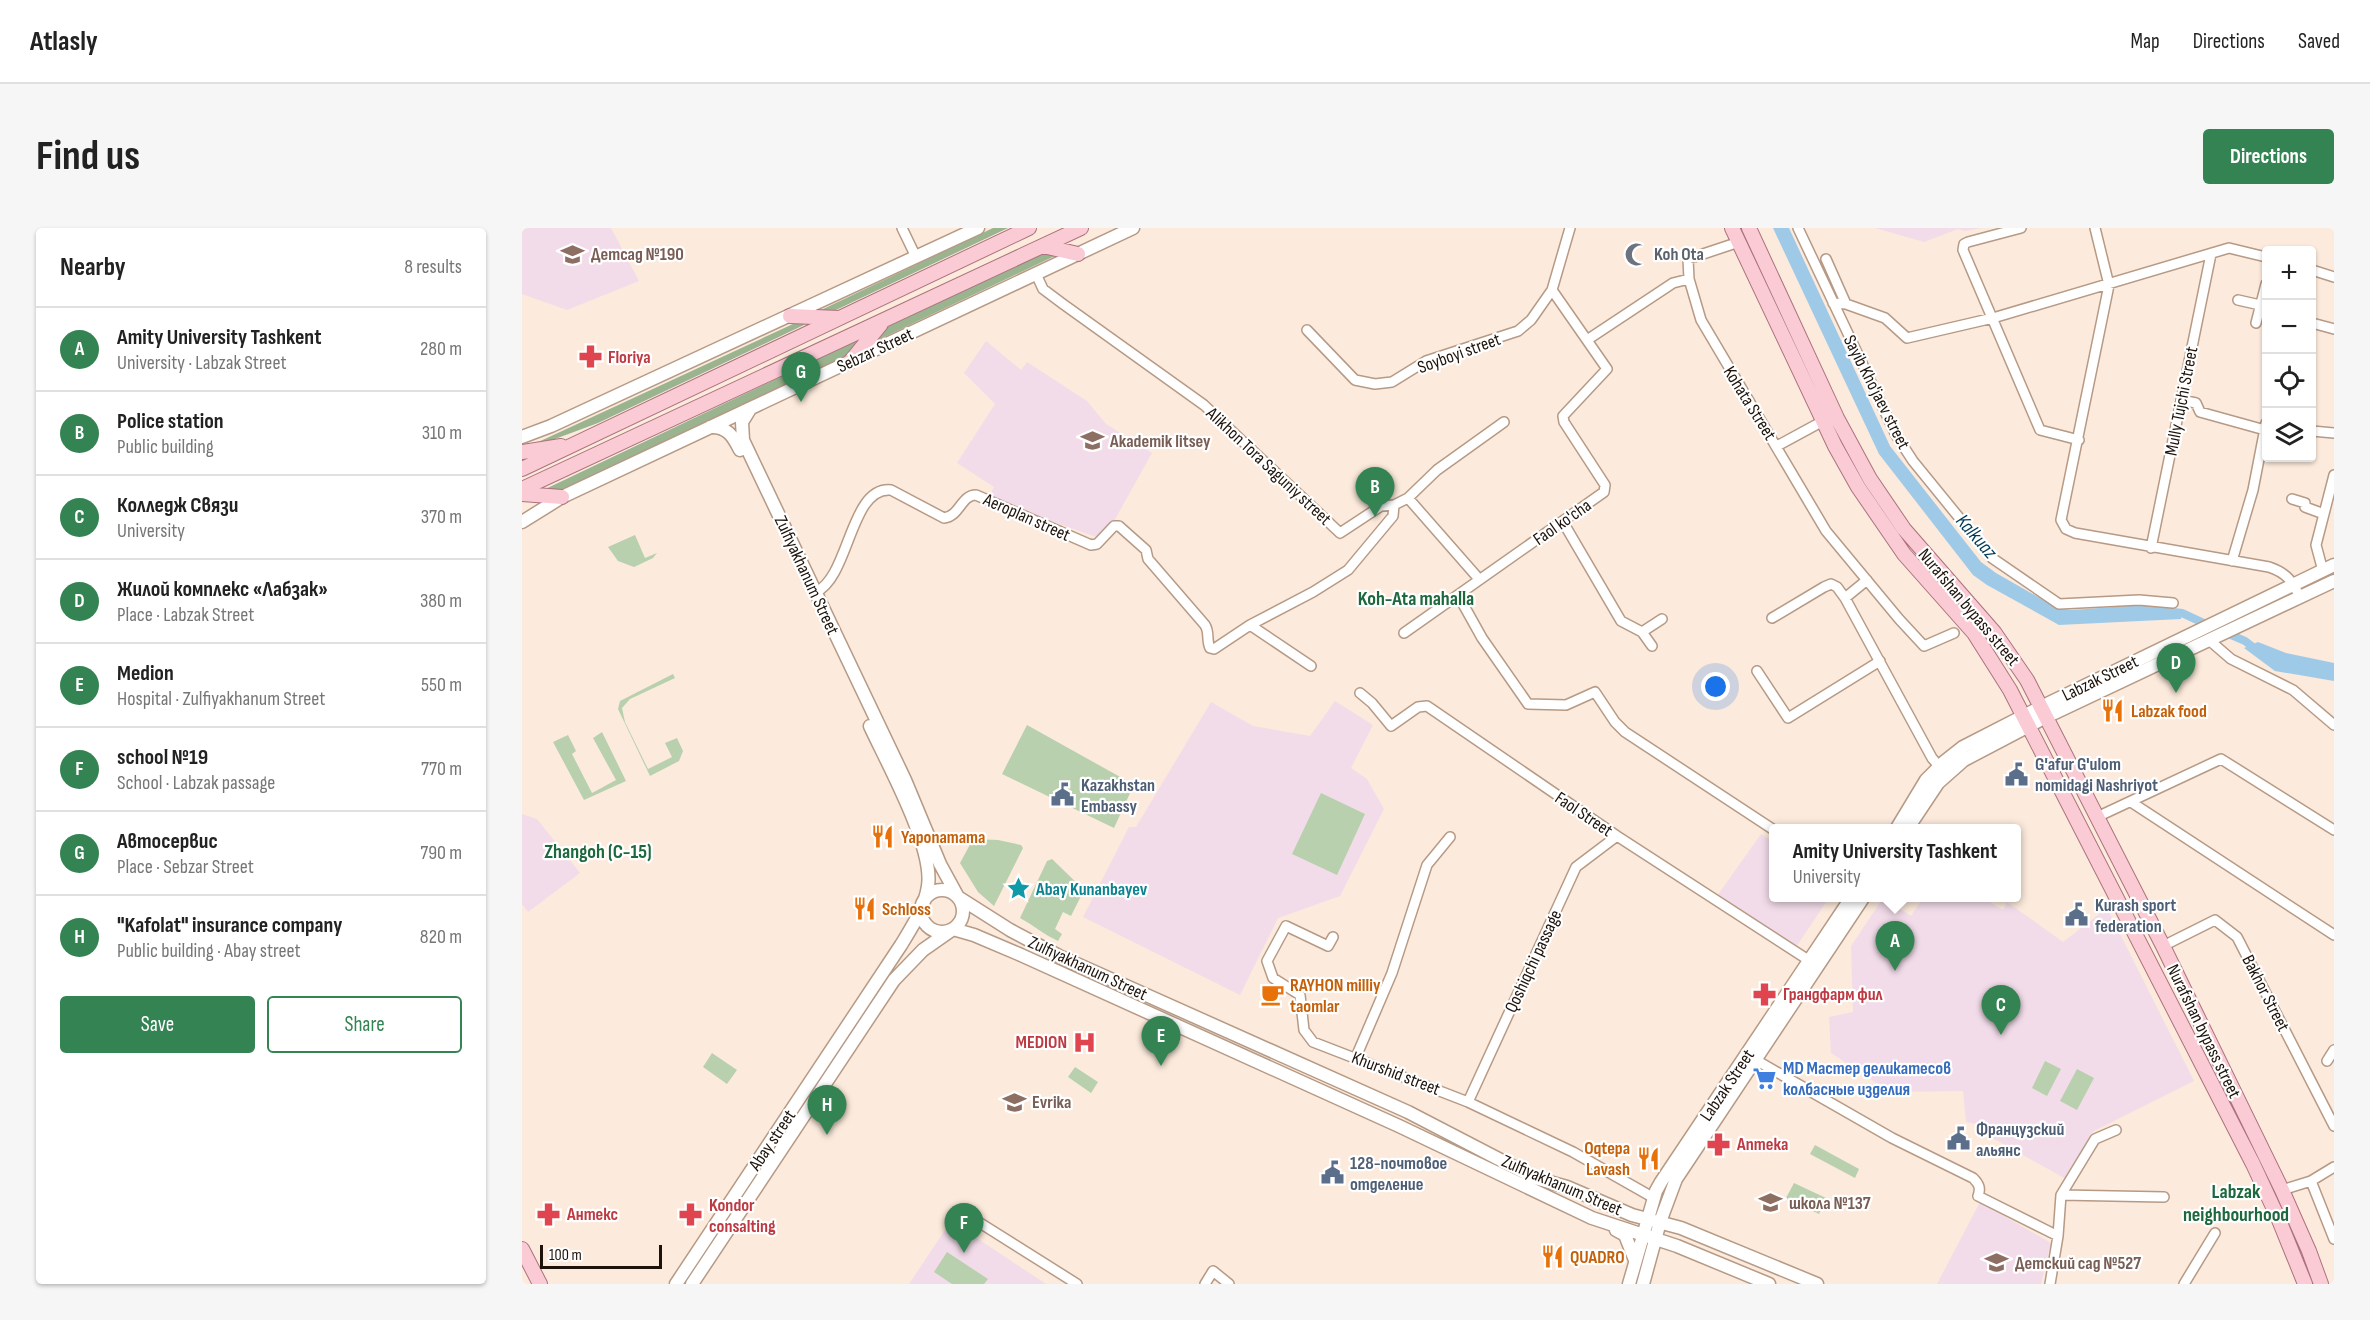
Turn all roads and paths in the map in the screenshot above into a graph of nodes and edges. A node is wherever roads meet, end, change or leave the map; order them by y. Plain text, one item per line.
1 (902, 228) edge
2 (978, 228) edge
3 (1029, 228) edge
4 (1081, 228) edge
5 (1133, 228) edge
6 (1570, 228) edge
7 (1732, 228) edge
8 (1749, 228) edge
9 (1798, 228) edge
10 (2021, 228) edge
11 (2095, 228) edge
12 (1739, 242) junction
13 (1043, 246) junction
14 (1078, 254) junction
15 (2211, 254) junction
16 (2262, 256) edge
17 (915, 257) junction
18 (1826, 259) dead end
19 (941, 269) junction
20 (2316, 271) edge
21 (1036, 274) junction
22 (2334, 277) edge
23 (1689, 279) junction
24 (2109, 285) junction
25 (951, 288) junction
26 (1552, 290) junction
27 (2262, 298) edge
28 (2238, 300) dead end
29 (1833, 303) junction
30 (1846, 304) junction
31 (2260, 305) junction
32 (790, 316) junction
33 (841, 318) junction
34 (1994, 318) junction
35 (884, 320) junction
36 (2256, 323) dead end
37 (2316, 323) edge
38 (2334, 329) edge
39 (1307, 330) dead end
40 (1587, 339) junction
41 (849, 362) junction
42 (2181, 400) junction
43 (750, 409) junction
44 (1823, 421) junction
45 (1504, 422) dead end
46 (2262, 425) edge
47 (710, 428) junction
48 (2316, 431) edge
49 (2334, 433) edge
50 (522, 436) edge
51 (2079, 440) junction
52 (575, 443) junction
53 (2262, 445) edge
54 (1777, 446) junction
55 (522, 452) edge
56 (522, 470) edge
57 (2334, 475) edge
58 (522, 489) edge
59 (522, 494) edge
60 (562, 497) junction
61 (1408, 498) junction
62 (2292, 499) dead end
63 (1394, 505) junction
64 (2324, 514) junction
65 (522, 522) edge
66 (1563, 522) junction
67 (2151, 548) junction
68 (2232, 561) junction
69 (2328, 568) edge
70 (1479, 579) junction
71 (1867, 580) junction
72 (2334, 581) edge
73 (2294, 584) junction
74 (1957, 590) junction
75 (816, 592) junction
76 (1458, 595) junction
77 (2300, 597) junction
78 (1845, 598) junction
79 (1946, 600) junction
80 (2173, 603) dead end
81 (1772, 618) dead end
82 (1662, 619) dead end
83 (1250, 625) junction
84 (1642, 632) junction
85 (1404, 633) dead end
86 (1954, 633) dead end
87 (2212, 638) junction
88 (1652, 646) dead end
89 (1880, 661) junction
90 (1311, 666) dead end
91 (1756, 670) dead end
92 (1360, 693) dead end
93 (2044, 712) junction
94 (2026, 721) junction
95 (2334, 724) edge
96 (1942, 771) junction
97 (2131, 802) junction
98 (2097, 817) junction
99 (1899, 824) edge
100 (1910, 824) edge
101 (1769, 827) edge
102 (2334, 830) edge
103 (1617, 836) junction
104 (1450, 837) dead end
105 (958, 897) junction
106 (1848, 902) edge
107 (1859, 902) edge
108 (922, 904) junction
109 (2153, 927) junction
110 (953, 929) junction
111 (2136, 935) junction
112 (2334, 935) edge
113 (1332, 937) dead end
114 (2163, 946) junction
115 (1812, 963) junction
116 (2334, 1050) edge
117 (1356, 1057) junction
118 (1754, 1059) junction
119 (2327, 1062) dead end
120 (805, 1090) junction
121 (817, 1096) junction
122 (1468, 1102) junction
123 (2334, 1126) edge
124 (2116, 1130) dead end
125 (2334, 1167) edge
126 (2312, 1181) junction
127 (2282, 1190) junction
128 (2061, 1195) junction
129 (2164, 1197) dead end
130 (1654, 1198) junction
131 (2290, 1208) junction
132 (961, 1211) dead end
133 (2276, 1214) junction
134 (1648, 1218) junction
135 (1660, 1222) junction
136 (1605, 1223) junction
137 (2215, 1233) dead end
138 (1642, 1236) junction
139 (2058, 1236) junction
140 (2334, 1239) edge
141 (1655, 1240) junction
142 (522, 1249) edge
143 (1635, 1260) junction
144 (540, 1284) edge
145 (676, 1284) edge
146 (692, 1284) edge
147 (1077, 1284) edge
148 (1205, 1284) edge
149 (1229, 1284) edge
150 (1629, 1284) edge
151 (1643, 1284) edge
152 (1769, 1284) edge
153 (1817, 1284) edge
154 (2050, 1284) edge
155 (2184, 1284) edge
156 (2304, 1284) edge
157 (2321, 1284) edge

1 - 17 street
2 - 17 main road
3 - 19 main road
4 - 13 main road, Sebzar Street
5 - 14 main road, Sebzar Street
6 - 26 street, Soyboyi street
7 - 12 main road, Nurafshan bypass street
8 - 74 main road, Nurafshan bypass street
9 - 29 street, Sayib Kho'jaev street
10 - 34 street
11 - 24 street
12 - 23 street
12 - 44 main road, Nurafshan bypass street
13 - 14 main road
13 - 25 main road, Sebzar Street
14 - 21 main road, Sebzar Street
15 - 16 street
15 - 24 street
15 - 42 street, Mully Tujchi Street
17 - 32 main road
18 - 30 street
19 - 25 main road
19 - 33 main road
20 - 22 street
21 - 41 main road, Sebzar Street
21 - 63 street, Alikhon Tora Saguniy street
23 - 40 street
23 - 54 street, Kohata Street
24 - 34 street
24 - 51 street
25 - 35 main road, Sebzar Street
26 - 39 street, Soyboyi street
26 - 40 street, Faol ko'cha
27 - 31 street
28 - 31 street
29 - 30 street
29 - 80 street, Sayib Kho'jaev street
30 - 34 street
31 - 36 street
32 - 33 main road
32 - 50 main road
33 - 52 main road
34 - 51 street
35 - 41 main road
35 - 58 main road, Sebzar Street
37 - 38 street
40 - 66 street, Faol ko'cha
41 - 43 main road, Sebzar Street
42 - 46 street
42 - 67 street, Mully Tujchi Street
43 - 47 main road, Sebzar Street
43 - 75 main road, Zulfiyakhanum Street
44 - 54 street
44 - 79 main road, Nurafshan bypass street
45 - 61 street
47 - 60 main road, Sebzar Street
47 - 108 main road, Zulfiyakhanum Street
48 - 49 street
51 - 67 street
52 - 55 main road
52 - 56 main road
53 - 68 street
54 - 71 street, Kohata Street
57 - 64 street
59 - 60 main road
60 - 65 main road, Sebzar Street
61 - 63 street
61 - 70 street
62 - 64 street
63 - 83 street
64 - 69 street
66 - 70 street, Faol ko'cha
66 - 84 street
67 - 68 street
68 - 73 street
69 - 73 main road, Labzak Street
70 - 76 street, Faol ko'cha
71 - 78 street
71 - 86 street, Kohata Street
72 - 77 main road, Labzak Street
73 - 77 street
73 - 93 main road, Labzak Street
74 - 79 main road
74 - 93 main road, Nurafshan bypass street
75 - 83 street, Aeroplan street
75 - 105 main road, Zulfiyakhanum Street
76 - 85 street, Faol ko'cha
76 - 101 street
77 - 87 main road, Labzak Street
78 - 81 street
78 - 89 street
79 - 94 main road, Nurafshan bypass street
82 - 84 street
83 - 90 street
84 - 88 street
87 - 93 main road, Labzak Street
87 - 95 street
89 - 91 street
89 - 96 street
92 - 103 street, Faol Street
93 - 94 main road, Labzak Street
93 - 98 main road, Nurafshan bypass street
94 - 96 main road, Labzak Street
94 - 111 main road, Nurafshan bypass street
96 - 99 main road, Labzak Street
96 - 100 main road, Labzak Street
97 - 98 street
97 - 102 street
97 - 112 street
98 - 109 main road, Nurafshan bypass street
103 - 115 street, Faol Street
103 - 122 street, Qoshiqchi passage
104 - 117 street
105 - 108 main road
105 - 110 main road
105 - 134 main road, Zulfiyakhanum Street
106 - 115 main road, Labzak Street
107 - 115 main road, Labzak Street
108 - 110 main road
108 - 120 main road, Abay street
109 - 111 main road
109 - 114 main road, Nurafshan bypass street
110 - 121 main road, Abay street
110 - 136 main road, Zulfiyakhanum Street
111 - 133 main road, Nurafshan bypass street
113 - 117 street, Khurshid street
114 - 123 street, Bakhor Street
114 - 127 main road, Nurafshan bypass street
115 - 118 main road, Labzak Street
115 - 130 main road, Labzak Street
116 - 119 street
117 - 122 street, Khurshid street
118 - 135 main road, Labzak Street
118 - 139 street
120 - 121 main road
120 - 145 main road, Abay street
121 - 146 main road, Abay street
122 - 130 street, Khurshid street
124 - 128 street
125 - 126 street
126 - 127 street
126 - 140 street
127 - 131 main road, Nurafshan bypass street
128 - 129 street
128 - 139 street
130 - 134 main road, Labzak Street
131 - 133 main road
131 - 157 main road, Nurafshan bypass street
132 - 147 street
133 - 156 main road, Nurafshan bypass street
134 - 135 main road, Zulfiyakhanum Street
134 - 138 main road, Labzak Street
135 - 141 main road, Labzak Street
135 - 153 main road, Zulfiyakhanum Street
136 - 138 main road, Zulfiyakhanum Street
136 - 143 main road
137 - 155 street
138 - 141 main road, Zulfiyakhanum Street
138 - 143 main road, Labzak Street
139 - 154 street
141 - 151 main road, Labzak Street
141 - 152 main road, Zulfiyakhanum Street
142 - 144 main road
143 - 150 main road, Labzak Street
148 - 149 street

